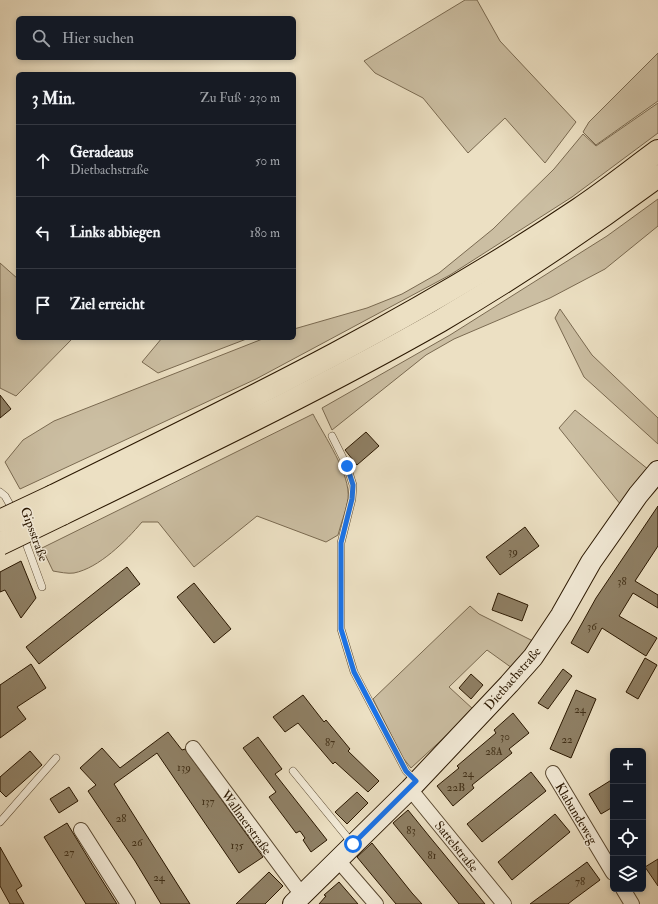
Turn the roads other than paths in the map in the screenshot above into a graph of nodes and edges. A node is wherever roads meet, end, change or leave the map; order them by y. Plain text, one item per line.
1 (658, 151) edge
2 (658, 176) edge
3 (332, 436) dead end
4 (658, 471) edge
5 (0, 492) edge
6 (57, 505) junction
7 (9, 521) edge
8 (20, 529) dead end
9 (0, 544) edge
10 (42, 588) dead end
11 (193, 748) dead end
12 (56, 758) dead end
13 (293, 771) dead end
14 (553, 773) dead end
15 (413, 785) junction
16 (0, 822) edge
17 (81, 830) dead end
18 (353, 844) junction
19 (337, 859) junction
20 (610, 868) edge
21 (625, 892) edge
22 (297, 899) edge
23 (128, 904) edge
24 (376, 904) edge
25 (504, 904) edge
26 (632, 904) edge

1 - 6 highway
2 - 6 highway
3 - 15 lane
4 - 15 main road, Dietbachstraße
5 - 7 lane, Gipsstraße
6 - 7 highway, bridge
6 - 9 highway, bridge
8 - 10 lane, Gipsstraße
11 - 22 street, Wallmerstraße
12 - 16 lane
13 - 18 lane
14 - 20 street, Klabundeweg
15 - 18 main road, Dietbachstraße
15 - 25 street, Sattelstraße
17 - 23 street
18 - 19 main road, Dietbachstraße
19 - 22 main road, Dietbachstraße
19 - 24 street
21 - 26 street

